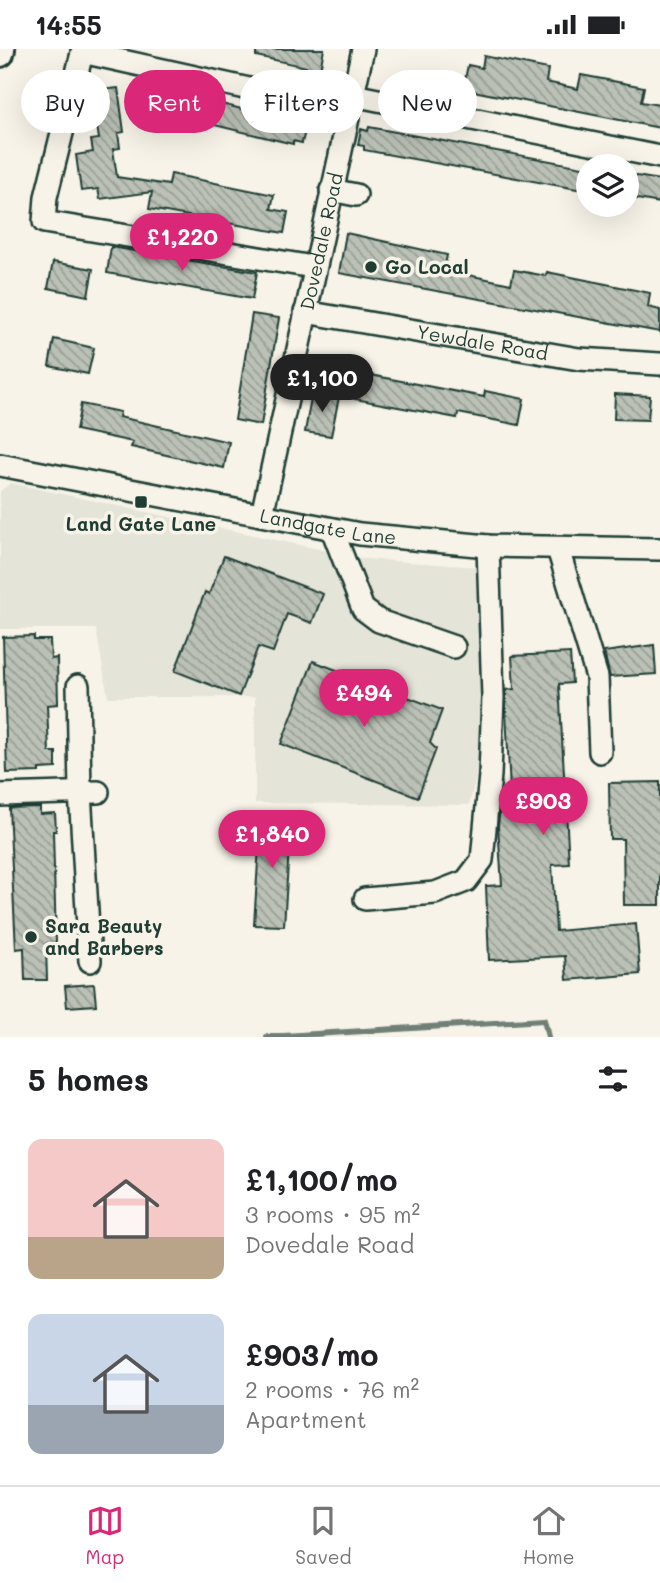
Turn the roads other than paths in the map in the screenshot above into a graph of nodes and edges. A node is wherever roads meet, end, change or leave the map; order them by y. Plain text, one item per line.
1 (363, 49) edge
2 (83, 50) edge
3 (358, 70) edge
4 (240, 81) edge
5 (364, 105) edge
6 (344, 133) edge
7 (660, 157) edge
8 (331, 190) junction
9 (356, 195) dead end
10 (313, 267) junction
11 (305, 312) junction
12 (660, 363) edge
13 (0, 465) edge
14 (262, 515) junction
15 (332, 529) junction
16 (488, 546) junction
17 (558, 549) junction
18 (660, 549) edge
19 (453, 647) dead end
20 (78, 686) dead end
21 (600, 752) dead end
22 (89, 792) junction
23 (0, 795) edge
24 (365, 899) dead end
25 (90, 961) dead end

1 - 3 street, Dovedale Road
2 - 4 street
2 - 10 street
5 - 7 street
6 - 8 street, Dovedale Road
8 - 9 street
8 - 10 street, Dovedale Road
10 - 11 street, Dovedale Road
11 - 12 street, Yewdale Road
11 - 14 street, Dovedale Road
13 - 14 street, Landgate Lane
14 - 15 street, Landgate Lane
15 - 16 street, Landgate Lane
15 - 19 street
16 - 17 street, Landgate Lane
16 - 24 street
17 - 18 street, Landgate Lane
17 - 21 street
20 - 22 street
22 - 23 street
22 - 25 street

